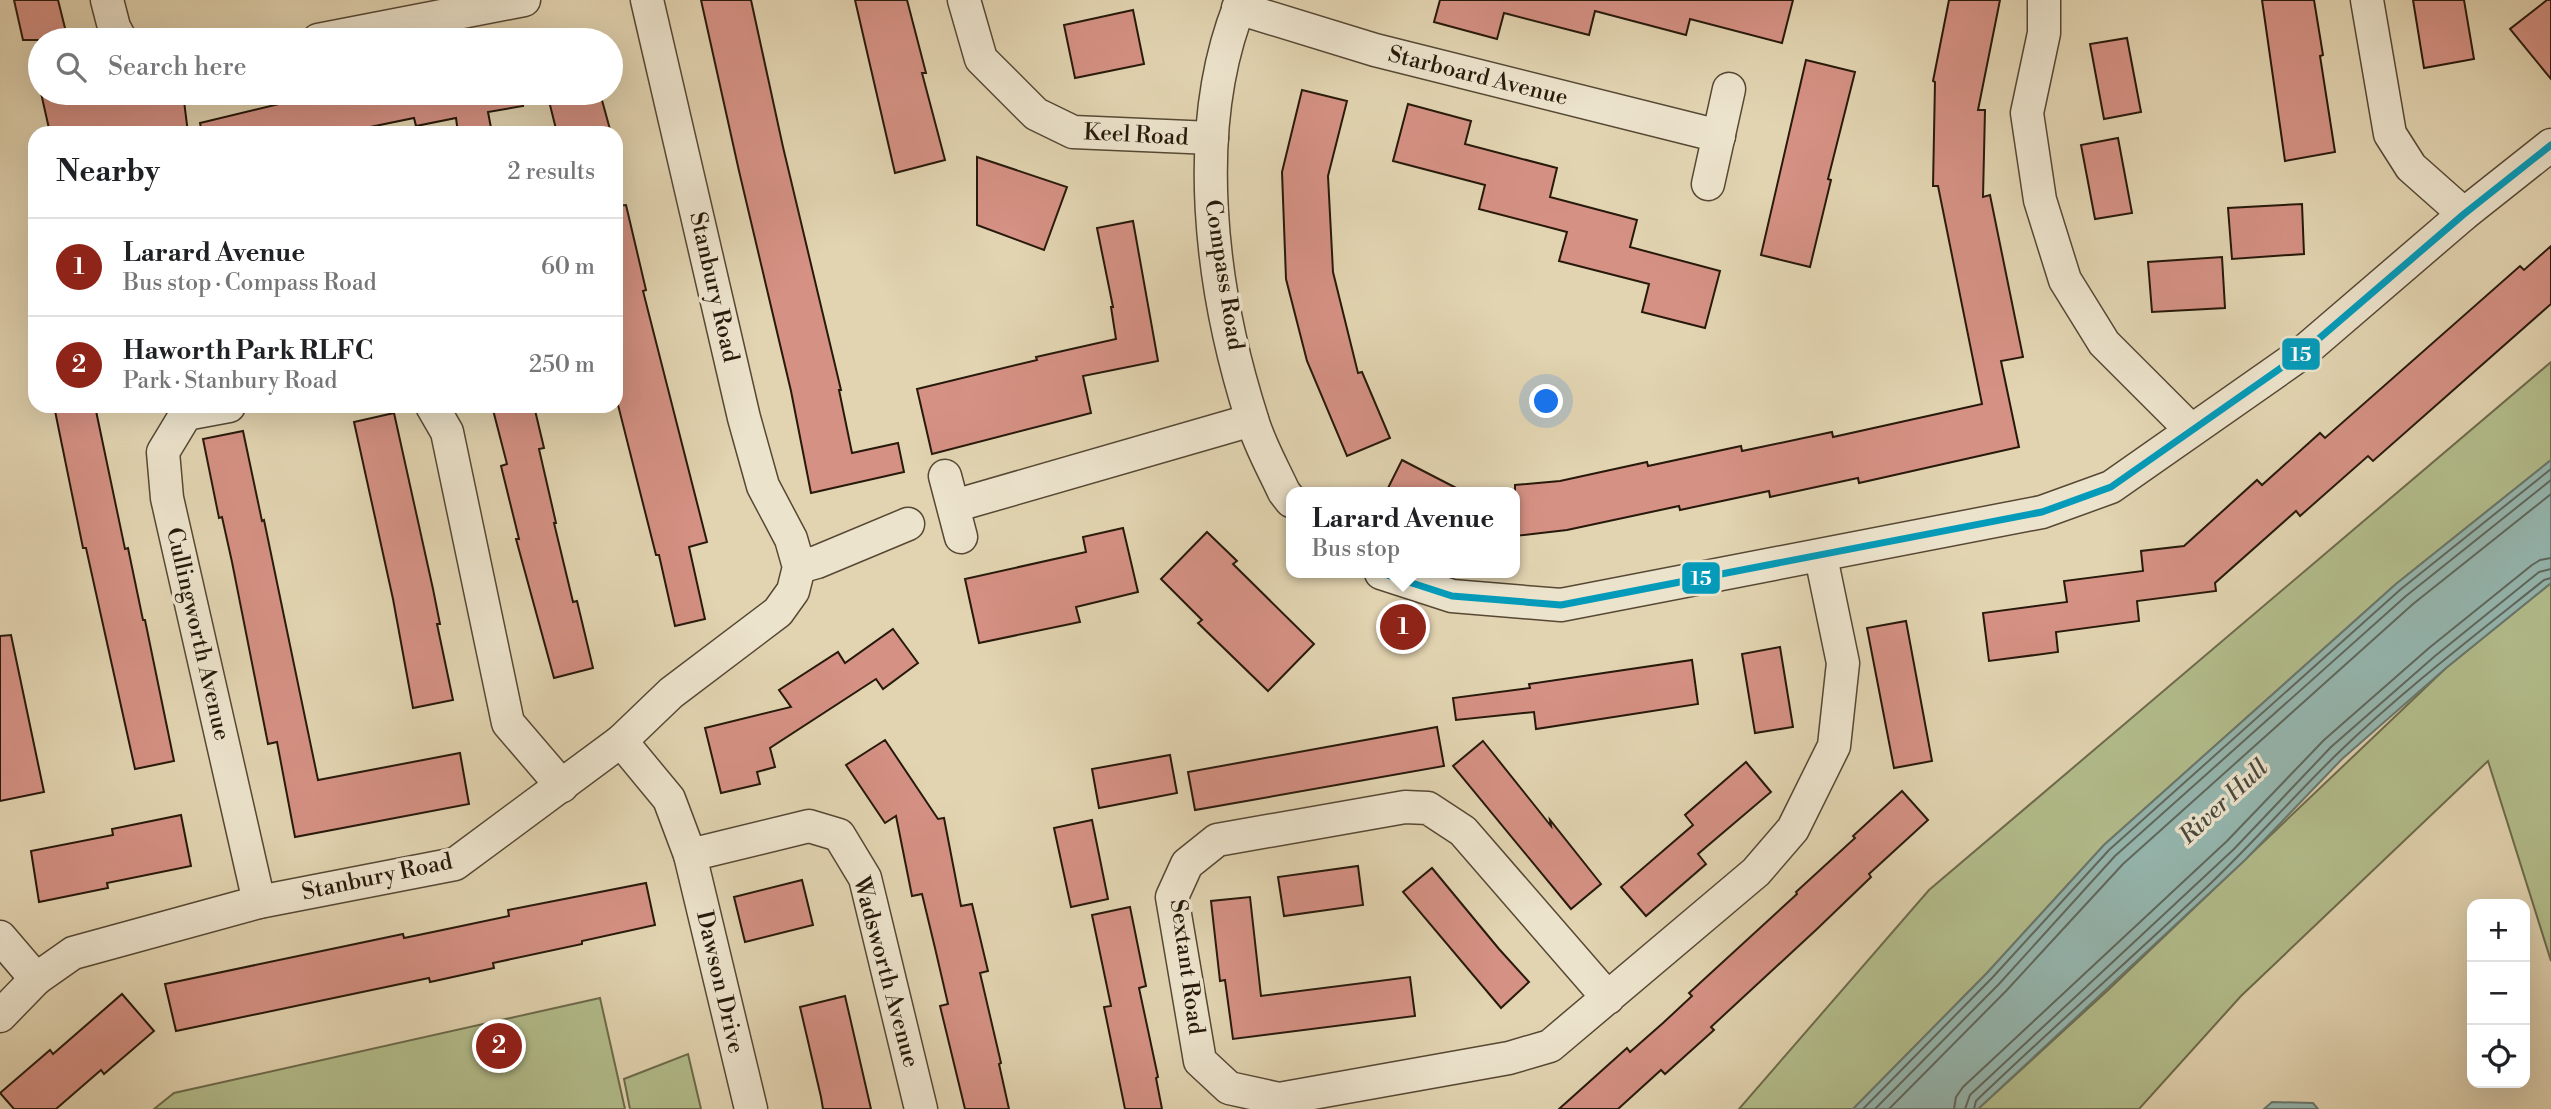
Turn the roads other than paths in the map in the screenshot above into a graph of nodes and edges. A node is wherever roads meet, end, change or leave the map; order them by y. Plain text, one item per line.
1 (107, 0) edge
2 (524, 0) edge
3 (647, 0) edge
4 (964, 0) edge
5 (2044, 0) edge
6 (2367, 0) edge
7 (1240, 4) edge
8 (115, 28) edge
9 (380, 28) edge
10 (1729, 89) dead end
11 (1719, 136) junction
12 (1212, 138) junction
13 (2551, 145) edge
14 (1708, 184) dead end
15 (2464, 214) junction
16 (191, 413) edge
17 (436, 413) edge
18 (1252, 421) junction
19 (2191, 430) junction
20 (945, 476) dead end
21 (1286, 495) edge
22 (954, 506) junction
23 (908, 524) dead end
24 (961, 537) dead end
25 (1821, 557) junction
26 (799, 567) junction
27 (1396, 578) edge
28 (621, 741) junction
29 (562, 786) junction
30 (690, 855) junction
31 (259, 902) junction
32 (0, 937) edge
33 (36, 979) junction
34 (1608, 998) junction
35 (0, 1016) edge
36 (1280, 1104) edge
37 (751, 1109) edge
38 (921, 1109) edge

1 - 8 street
2 - 9 street
3 - 26 street, Stanbury Road
4 - 12 street, Keel Road
5 - 19 street
6 - 15 street
7 - 11 street, Starboard Avenue
7 - 12 street, Compass Road
10 - 11 street
11 - 14 street
12 - 18 street, Compass Road
13 - 15 street
15 - 19 street
16 - 31 street, Cullingworth Avenue
17 - 29 street
18 - 21 street, Compass Road
18 - 22 street
19 - 25 street
20 - 22 street
22 - 24 street
23 - 26 street
25 - 27 street
25 - 34 street, Sextant Road
26 - 28 street, Stanbury Road
28 - 29 street, Stanbury Road
28 - 30 street
29 - 31 street, Stanbury Road
30 - 37 street, Dawson Drive
30 - 38 street, Wadsworth Avenue
31 - 33 street, Stanbury Road
32 - 33 street
33 - 35 street, Stanbury Road
34 - 36 street, Sextant Road
34 - 36 street, Sextant Road

